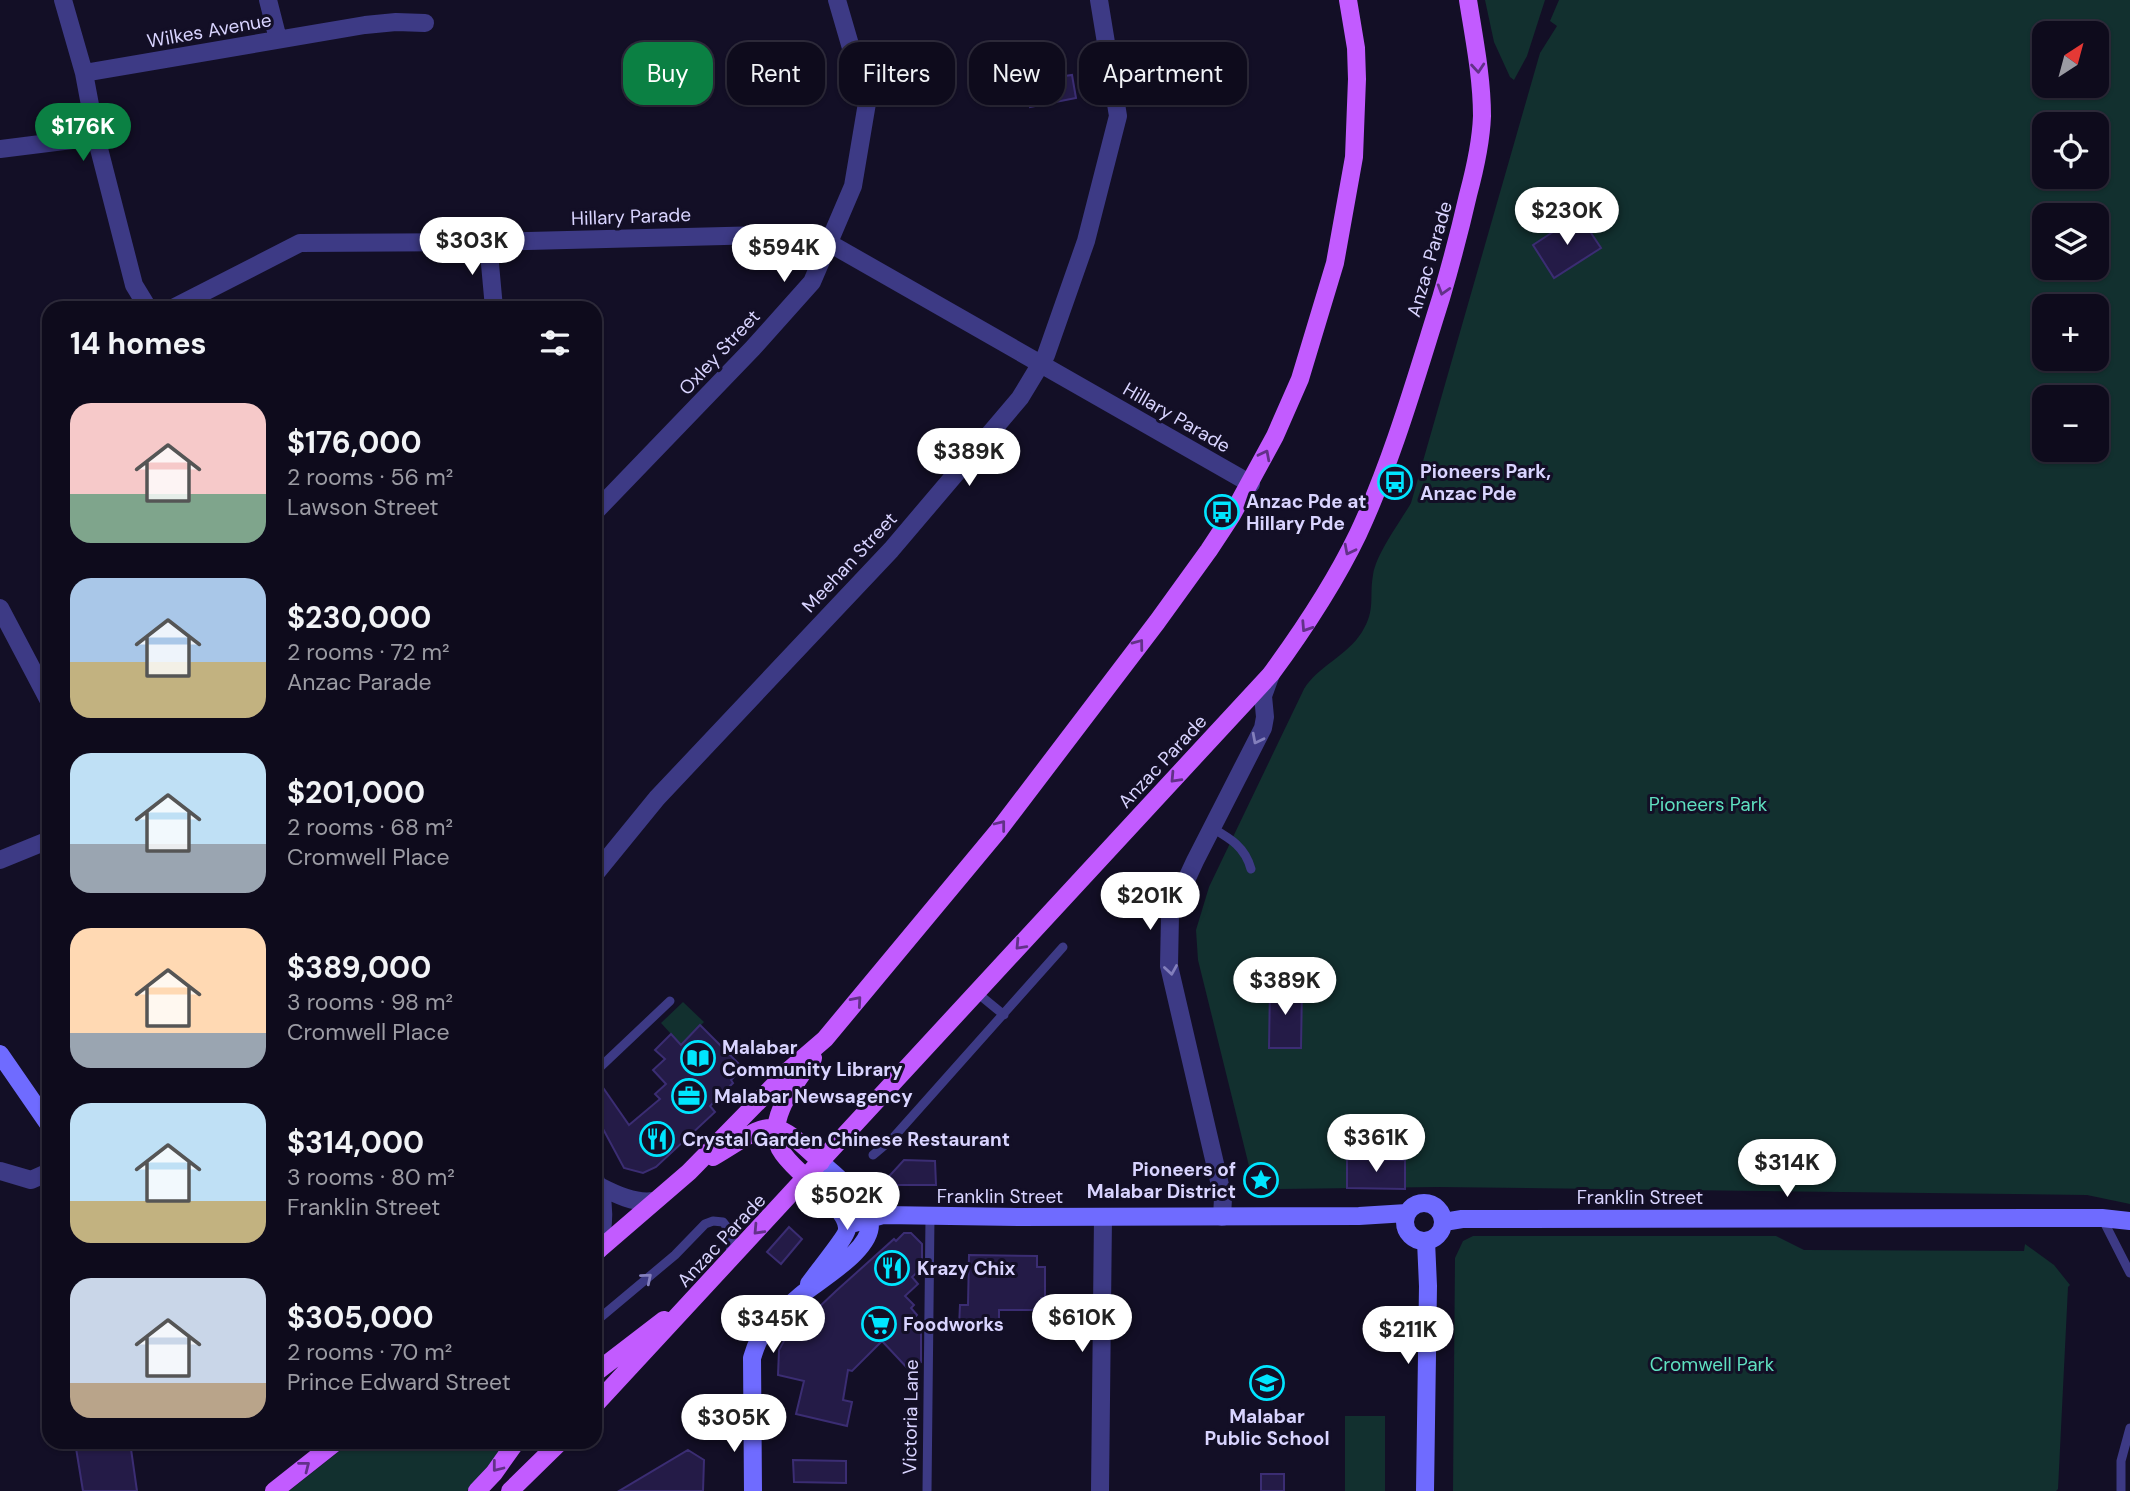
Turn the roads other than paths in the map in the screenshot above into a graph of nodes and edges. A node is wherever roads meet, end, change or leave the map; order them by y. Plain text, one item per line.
1 (63, 0) edge
2 (268, 0) edge
3 (837, 0) edge
4 (1099, 0) edge
5 (1348, 0) edge
6 (1468, 0) edge
7 (425, 23) dead end
8 (278, 39) junction
9 (84, 73) junction
10 (96, 136) junction
11 (0, 149) edge
12 (488, 242) junction
13 (829, 243) junction
14 (144, 301) edge
15 (187, 301) edge
16 (493, 301) edge
17 (1041, 363) junction
18 (1251, 484) junction
19 (602, 505) edge
20 (0, 608) edge
21 (1271, 674) junction
22 (42, 688) edge
23 (1212, 828) junction
24 (42, 843) edge
25 (0, 860) edge
26 (602, 865) edge
27 (1251, 869) dead end
28 (1063, 947) dead end
29 (976, 992) junction
30 (670, 1001) dead end
31 (1004, 1015) junction
32 (825, 1039) junction
33 (0, 1054) edge
34 (602, 1065) edge
35 (42, 1115) edge
36 (776, 1128) junction
37 (873, 1155) dead end
38 (821, 1162) junction
39 (0, 1171) edge
40 (689, 1171) junction
41 (42, 1175) edge
42 (806, 1178) junction
43 (602, 1185) edge
44 (654, 1201) junction
45 (602, 1212) edge
46 (1407, 1213) junction
47 (930, 1217) junction
48 (1103, 1217) junction
49 (1223, 1217) junction
50 (2102, 1218) junction
51 (869, 1219) junction
52 (2130, 1221) edge
53 (1444, 1222) junction
54 (847, 1225) junction
55 (602, 1231) edge
56 (1426, 1241) junction
57 (602, 1248) edge
58 (727, 1264) junction
59 (2130, 1273) edge
60 (698, 1295) junction
61 (801, 1295) junction
62 (602, 1316) edge
63 (602, 1365) edge
64 (602, 1398) edge
65 (2130, 1428) edge
66 (327, 1449) edge
67 (511, 1449) edge
68 (553, 1449) edge
69 (274, 1491) edge
70 (477, 1491) edge
71 (510, 1491) edge
72 (753, 1491) edge
73 (927, 1491) edge
74 (1100, 1491) edge
75 (1425, 1491) edge
76 (2121, 1491) edge

1 - 9 street
2 - 8 street
3 - 13 street, Oxley Street
4 - 17 street, Meehan Street
18 -> 5 main road
6 -> 21 main road, Anzac Parade
7 - 8 street, Wilkes Avenue
8 - 9 street, Wilkes Avenue
9 - 10 street
10 - 11 street
10 - 14 street
12 - 13 street, Hillary Parade
12 - 15 street, Hillary Parade
12 - 16 street
13 - 17 street, Hillary Parade
13 - 19 street, Oxley Street
17 - 18 street, Hillary Parade
17 - 26 street, Meehan Street
32 -> 18 main road
20 - 22 street
21 -> 23 street
21 -> 29 main road, Anzac Parade
23 - 27 lane
23 -> 49 street
24 - 25 street
28 - 31 lane
29 - 31 lane
29 - 38 main road, Anzac Parade
30 - 34 lane
31 - 37 lane
32 - 36 main road
32 - 40 main road
33 - 35 street
36 - 38 main road
36 - 40 main road
36 - 42 main road
38 - 42 main road, Anzac Parade
38 - 51 street
39 - 41 street
40 - 44 main road
42 - 54 street
42 -> 58 main road, Anzac Parade
43 - 44 street
44 - 57 main road
45 - 55 street
46 - 49 street, Franklin Street
46 - 53 street
46 - 56 street
47 - 48 street, Franklin Street
47 - 51 street, Franklin Street
47 - 73 lane, Victoria Lane
48 - 49 street, Franklin Street
48 - 74 street
50 - 52 street, Franklin Street
50 - 53 street, Franklin Street
50 - 59 lane
51 - 54 street, Franklin Street
51 - 61 street
53 - 56 street
54 - 61 street
56 - 75 street
58 - 60 main road, Anzac Parade
62 -> 58 lane
60 - 63 main road
60 - 64 main road, Anzac Parade
61 - 72 street
65 - 76 lane
69 -> 66 main road
67 -> 70 main road
68 - 71 main road

